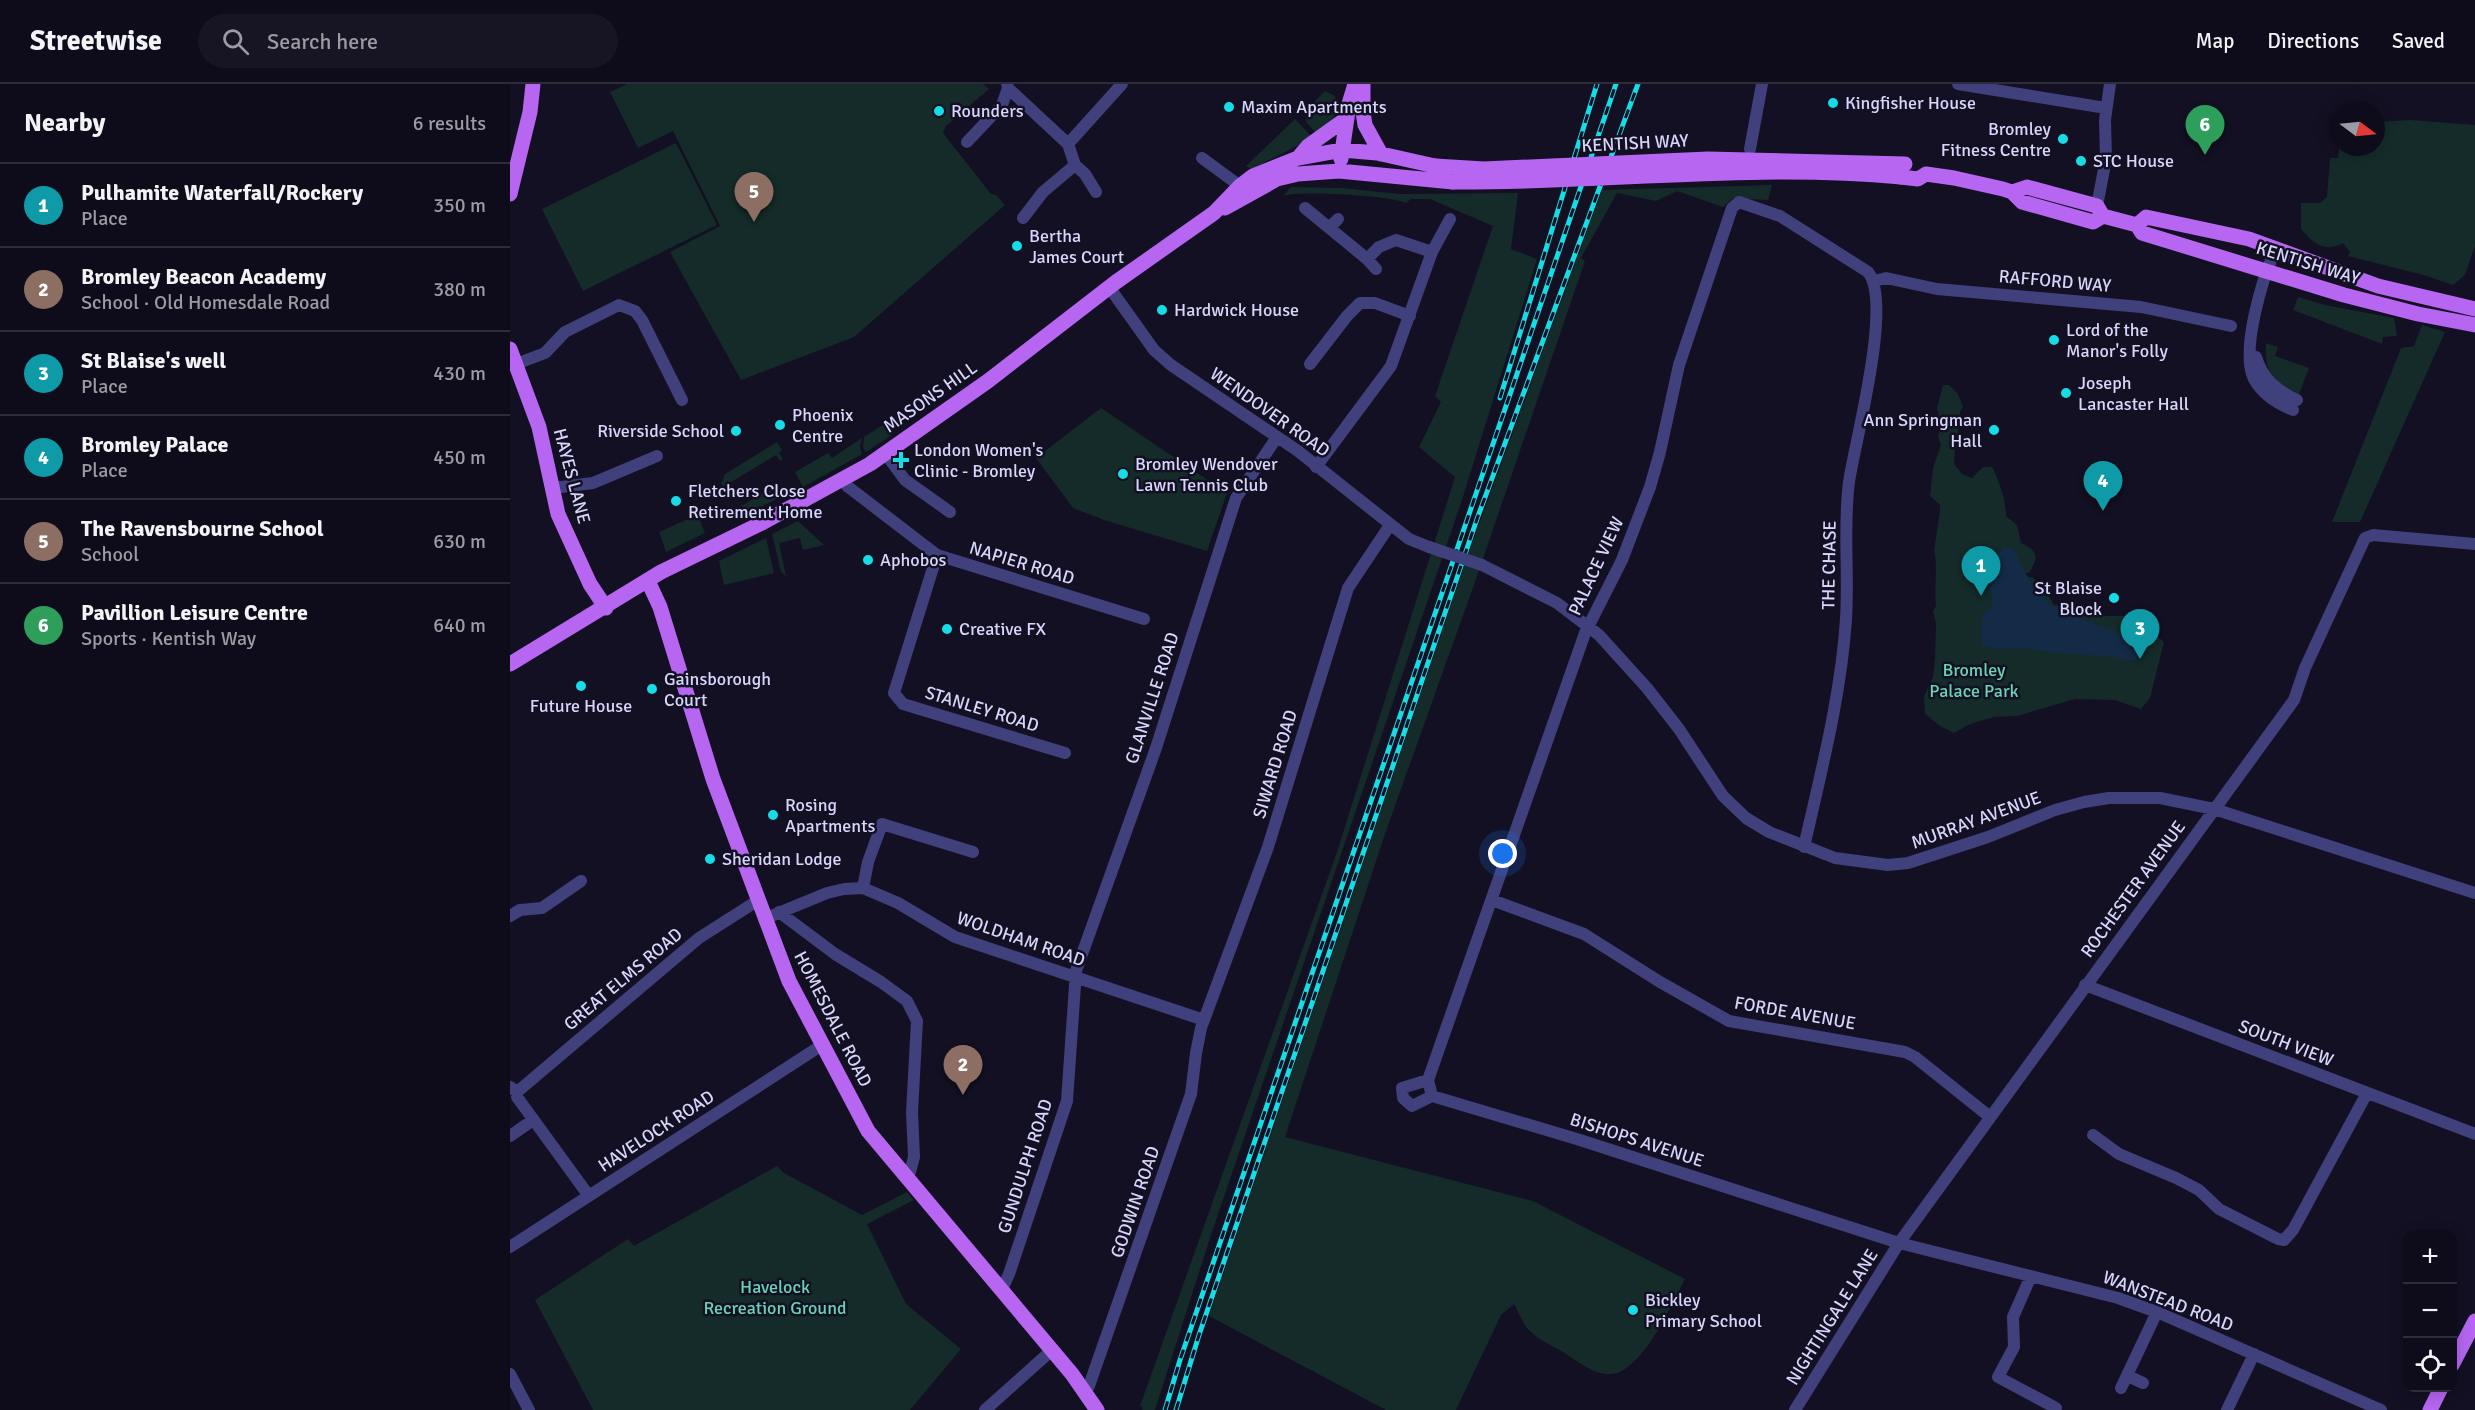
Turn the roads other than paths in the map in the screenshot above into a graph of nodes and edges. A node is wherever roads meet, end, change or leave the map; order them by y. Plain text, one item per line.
1 (533, 84) edge
2 (1122, 84) edge
3 (1355, 84) edge
4 (1363, 84) edge
5 (1762, 84) edge
6 (1958, 84) edge
7 (2110, 84) edge
8 (1007, 86) edge
9 (2106, 108) junction
10 (1347, 118) junction
11 (967, 142) dead end
12 (1068, 144) junction
13 (1750, 149) dead end
14 (1342, 150) junction
15 (1381, 154) junction
16 (1202, 158) dead end
17 (1298, 158) junction
18 (1075, 165) junction
19 (1903, 170) junction
20 (1339, 171) junction
21 (1240, 186) junction
22 (1096, 192) dead end
23 (510, 194) edge
24 (1305, 208) dead end
25 (2100, 211) junction
26 (1214, 213) junction
27 (1023, 218) dead end
28 (1450, 219) dead end
29 (2137, 225) junction
30 (2276, 249) junction
31 (1432, 252) junction
32 (1367, 259) junction
33 (1376, 270) dead end
34 (2266, 271) junction
35 (1874, 282) junction
36 (1109, 287) junction
37 (2475, 309) edge
38 (1410, 316) junction
39 (2475, 325) edge
40 (2231, 326) dead end
41 (510, 349) edge
42 (516, 364) junction
43 (1311, 364) dead end
44 (682, 400) dead end
45 (2293, 406) dead end
46 (1277, 436) junction
47 (885, 453) junction
48 (657, 456) dead end
49 (1316, 467) junction
50 (843, 480) junction
51 (553, 488) junction
52 (950, 512) dead end
53 (1390, 525) junction
54 (2475, 544) edge
55 (937, 555) junction
56 (1482, 565) joint
57 (648, 581) junction
58 (606, 608) junction
59 (1144, 619) dead end
60 (1588, 625) junction
61 (510, 664) edge
62 (1065, 753) dead end
63 (2214, 809) junction
64 (1804, 847) junction
65 (973, 852) dead end
66 (581, 881) dead end
67 (863, 888) junction
68 (2474, 888) edge
69 (1492, 900) junction
70 (757, 901) junction
71 (779, 912) junction
72 (510, 916) edge
73 (764, 919) junction
74 (1076, 978) junction
75 (2085, 985) junction
76 (1204, 1020) junction
77 (822, 1044) junction
78 (1428, 1080) junction
79 (513, 1089) edge
80 (2367, 1092) junction
81 (1432, 1096) junction
82 (1990, 1117) junction
83 (533, 1120) junction
84 (2475, 1134) edge
85 (510, 1136) edge
86 (2093, 1136) dead end
87 (905, 1176) junction
88 (589, 1196) junction
89 (1899, 1244) junction
90 (510, 1247) edge
91 (2031, 1276) junction
92 (999, 1289) junction
93 (2157, 1312) junction
94 (2475, 1321) edge
95 (1051, 1351) junction
96 (2254, 1354) junction
97 (2457, 1355) edge
98 (510, 1374) edge
99 (2128, 1376) junction
100 (2143, 1383) dead end
101 (2121, 1388) dead end
102 (1085, 1391) junction
103 (2439, 1392) edge
104 (2056, 1408) dead end
105 (529, 1410) edge
106 (985, 1410) edge
107 (1097, 1410) edge
108 (1795, 1410) edge
109 (2227, 1410) edge
110 (2381, 1410) edge
111 (2430, 1410) edge

1 - 23 main road
2 - 12 street
3 - 10 main road
4 - 15 main road
5 - 13 street
6 - 9 street
7 - 9 street
8 - 11 street
8 - 12 street
9 - 25 street
10 - 14 main road
10 - 17 main road
12 - 18 street
14 - 15 main road, KENTISH WAY
14 - 17 main road, MASONS HILL
14 - 20 main road
15 - 19 main road, KENTISH WAY, bridge
16 - 21 street
17 - 21 main road, MASONS HILL
18 - 22 street
18 - 27 street
19 - 20 main road, KENTISH WAY, bridge
19 - 25 main road, KENTISH WAY
20 - 26 main road, MASONS HILL
21 - 26 main road, MASONS HILL
24 - 32 street
25 - 29 main road, KENTISH WAY
26 - 36 main road, MASONS HILL
28 - 31 street
29 - 30 main road, KENTISH WAY
29 - 34 main road, KENTISH WAY
30 - 34 street
30 - 37 main road, KENTISH WAY
31 - 32 street
31 - 38 street
32 - 33 street
34 - 39 main road, KENTISH WAY
34 - 45 street
35 - 40 street, RAFFORD WAY
35 - 60 street, PALACE VIEW
35 - 64 street, THE CHASE
36 - 46 street, WENDOVER ROAD
36 - 47 main road, MASONS HILL
38 - 43 street
38 - 49 street
41 - 42 main road, HAYES LANE
42 - 44 street
42 - 51 main road, HAYES LANE
46 - 49 street, WENDOVER ROAD
46 - 74 street, GLANVILLE ROAD
47 - 50 main road, MASONS HILL
47 - 52 street
48 - 51 street
49 - 53 street, WENDOVER ROAD
50 - 55 street, NAPIER ROAD
50 - 57 main road, MASONS HILL
51 - 58 main road, HAYES LANE
53 - 56 street, WENDOVER ROAD, bridge
53 - 76 street, SIWARD ROAD
54 - 63 street, ROCHESTER AVENUE
55 - 59 street, NAPIER ROAD
55 - 62 street, STANLEY ROAD
56 - 60 street, MURRAY AVENUE
57 - 58 main road, MASONS HILL
57 - 70 main road, HOMESDALE ROAD
58 - 61 main road, MASONS HILL
60 - 64 street, MURRAY AVENUE
60 - 69 street, PALACE VIEW
63 - 64 street, MURRAY AVENUE
63 - 68 street, MURRAY AVENUE
63 - 75 street, ROCHESTER AVENUE
65 - 67 street
66 - 72 street
67 - 71 street, WOLDHAM ROAD
67 - 74 street, WOLDHAM ROAD
69 - 78 street, PALACE VIEW
69 - 82 street, FORDE AVENUE
70 - 73 main road, HOMESDALE ROAD
70 - 79 street, GREAT ELMS ROAD
71 - 73 street, WOLDHAM ROAD
71 - 87 street
73 - 77 main road, HOMESDALE ROAD
74 - 76 street, WOLDHAM ROAD
74 - 92 street, GUNDULPH ROAD
75 - 80 street, SOUTH VIEW
75 - 82 street, ROCHESTER AVENUE
76 - 102 street, GODWIN ROAD
77 - 87 main road, HOMESDALE ROAD
77 - 88 street, HAVELOCK ROAD
78 - 81 street
78 - 81 street, BISHOPS AVENUE
79 - 83 street
80 - 84 street, SOUTH VIEW
80 - 86 street
81 - 89 street, BISHOPS AVENUE
82 - 89 street, ROCHESTER AVENUE
83 - 85 street
83 - 88 street
87 - 92 main road, HOMESDALE ROAD
88 - 90 street, HAVELOCK ROAD
89 - 91 street, WANSTEAD ROAD
89 - 108 street, NIGHTINGALE LANE
91 - 93 street, WANSTEAD ROAD
91 - 104 street
92 - 95 main road, HOMESDALE ROAD
93 - 96 street, WANSTEAD ROAD
93 - 99 street
94 - 97 main road
95 - 102 main road, HOMESDALE ROAD
95 - 106 street
96 - 109 street
96 - 110 street, WANSTEAD ROAD
98 - 105 street
99 - 100 street
99 - 101 street
102 - 107 main road, HOMESDALE ROAD
103 - 111 main road

